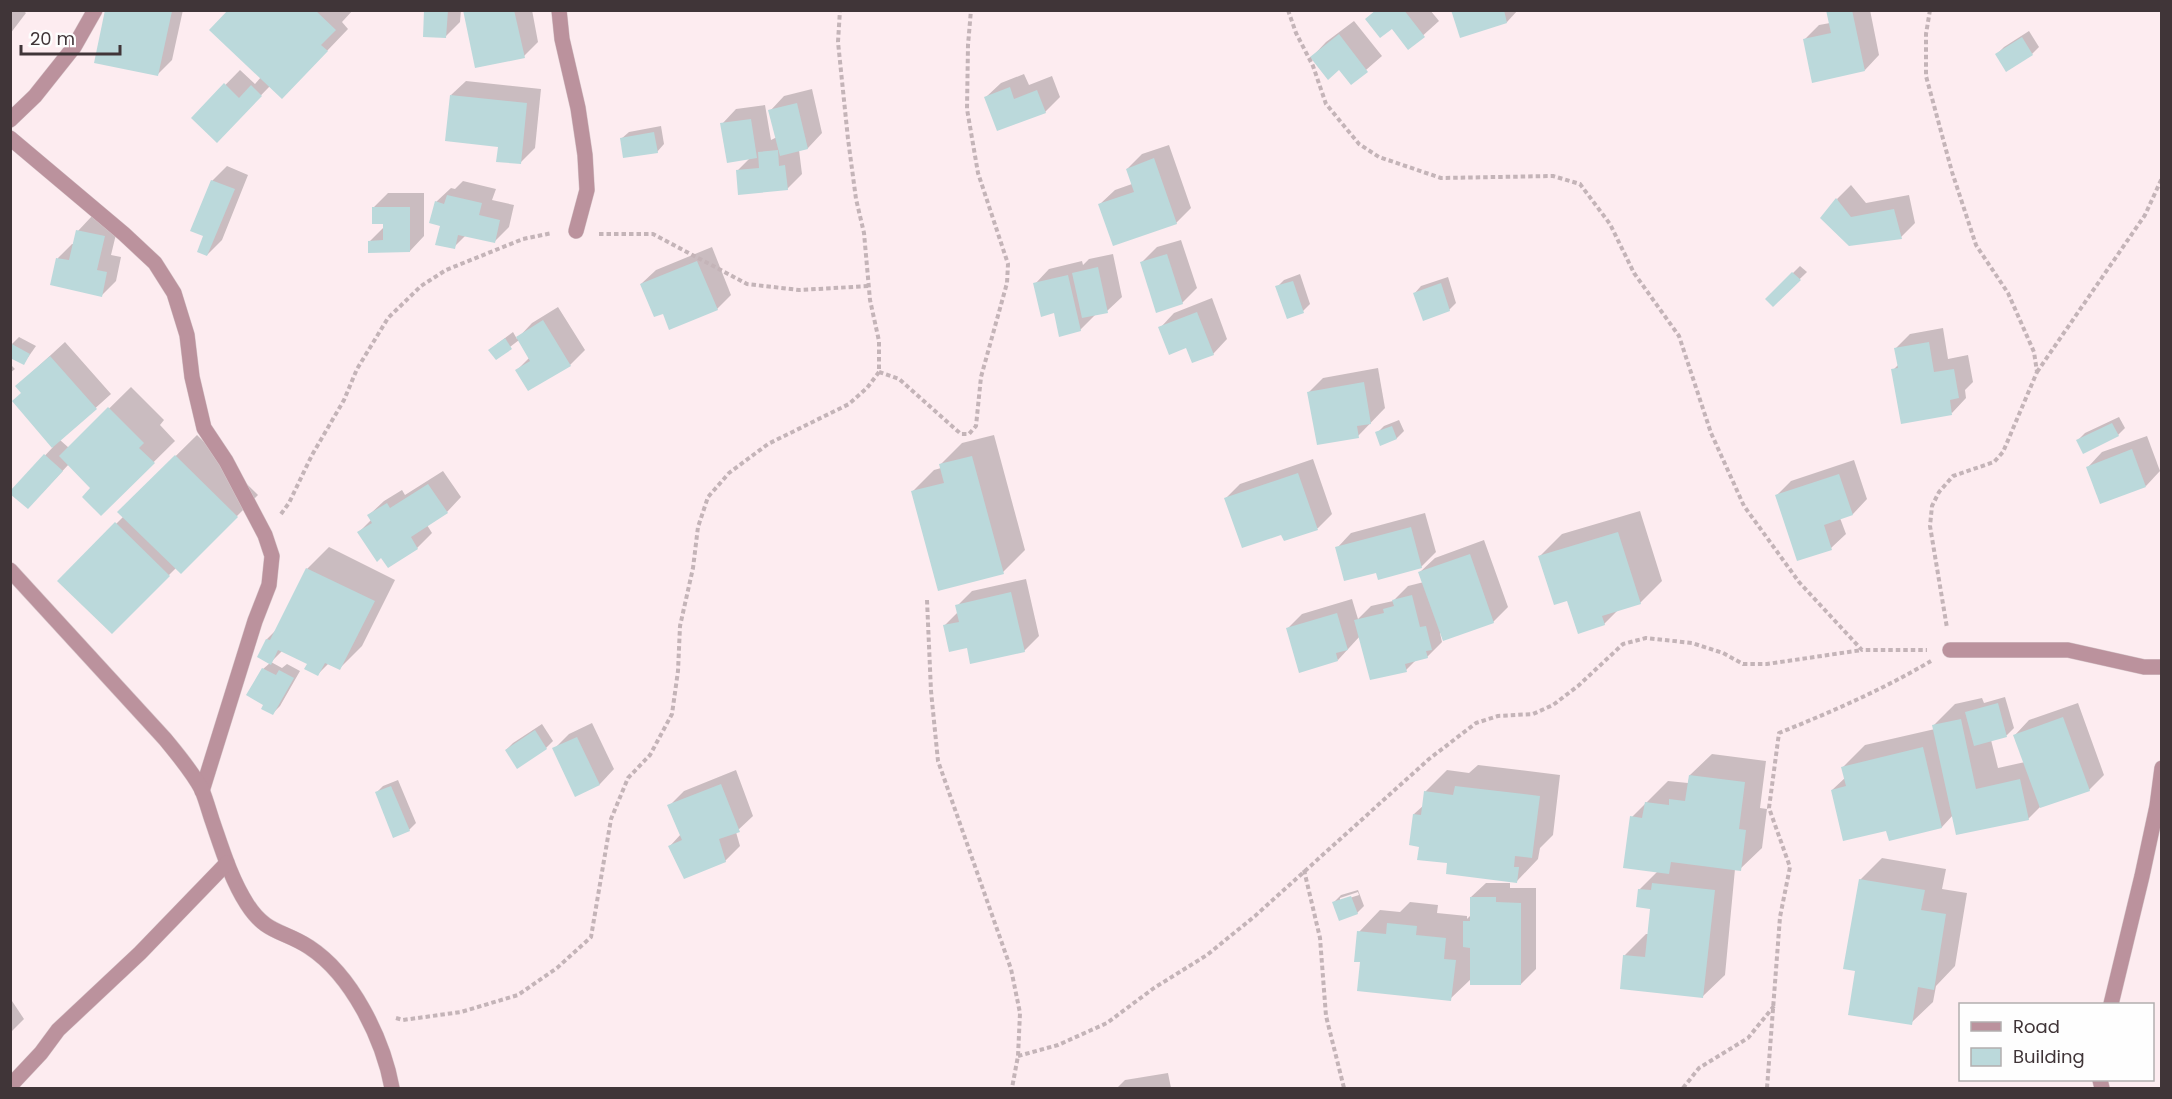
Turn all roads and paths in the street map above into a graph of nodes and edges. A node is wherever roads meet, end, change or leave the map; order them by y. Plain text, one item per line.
1 (95, 10) edge
2 (559, 10) edge
3 (840, 10) edge
4 (971, 10) edge
5 (1288, 10) edge
6 (1930, 10) edge
7 (10, 120) edge
8 (10, 138) edge
9 (2162, 178) edge
10 (576, 231) junction
11 (870, 286) junction
12 (879, 372) junction
13 (2037, 372) junction
14 (265, 536) junction
15 (10, 570) edge
16 (927, 600) dead end
17 (1862, 650) junction
18 (1950, 650) junction
19 (2162, 668) edge
20 (2162, 768) edge
21 (202, 791) junction
22 (227, 863) junction
23 (1304, 870) junction
24 (2111, 1003) edge
25 (1774, 1006) junction
26 (362, 1008) junction
27 (1018, 1056) junction
28 (10, 1086) edge
29 (392, 1089) edge
30 (1012, 1089) edge
31 (1344, 1089) edge
32 (1683, 1089) edge
33 (1767, 1089) edge

1 - 7 street
2 - 10 street
3 - 11 path
4 - 12 path
5 - 17 path
6 - 13 path
8 - 14 street
9 - 13 path
10 - 11 path
10 - 14 path
11 - 12 path
12 - 26 path
13 - 18 path
14 - 21 street
15 - 21 street
16 - 27 path
17 - 18 path
17 - 23 path
18 - 19 street
18 - 25 path
20 - 24 street
21 - 22 street
22 - 26 street
22 - 28 street
23 - 27 path
23 - 31 path
25 - 32 path
25 - 33 path
26 - 29 street
27 - 30 path

